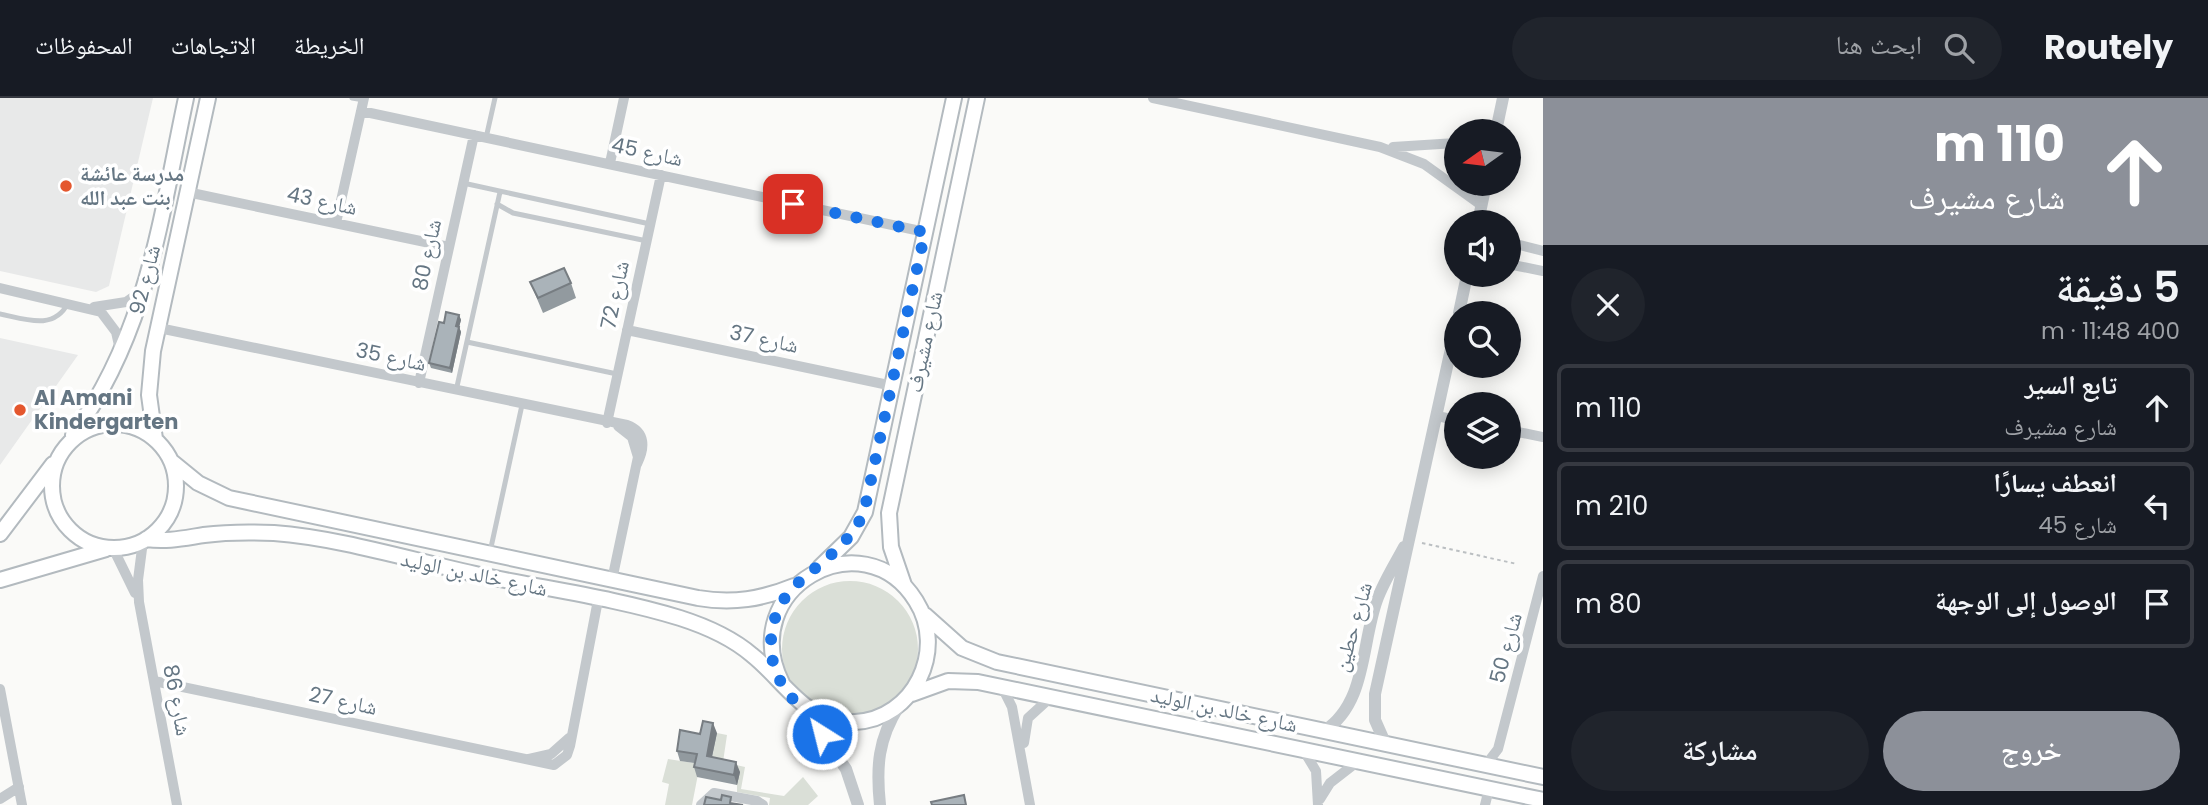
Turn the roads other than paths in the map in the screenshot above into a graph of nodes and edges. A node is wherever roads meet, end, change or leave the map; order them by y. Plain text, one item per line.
1 (186, 98) edge
2 (208, 98) edge
3 (352, 98) edge
4 (495, 98) edge
5 (624, 98) edge
6 (977, 98) edge
7 (1153, 98) edge
8 (1503, 98) edge
9 (951, 102) edge
10 (363, 103) edge
11 (1498, 119) edge
12 (474, 135) junction
13 (486, 138) junction
14 (1444, 144) edge
15 (1380, 147) junction
16 (610, 163) junction
17 (661, 175) junction
18 (463, 183) junction
19 (187, 192) junction
20 (500, 192) junction
21 (497, 204) junction
22 (1473, 210) edge
23 (336, 223) junction
24 (650, 224) junction
25 (925, 232) junction
26 (646, 241) junction
27 (1521, 245) edge
28 (449, 247) junction
29 (1543, 251) edge
30 (1521, 267) edge
31 (1543, 271) edge
32 (0, 288) edge
33 (145, 288) junction
34 (68, 302) junction
35 (91, 307) junction
36 (0, 314) edge
37 (159, 328) junction
38 (627, 330) junction
39 (467, 342) junction
40 (121, 355) junction
41 (617, 374) junction
42 (1445, 378) edge
43 (419, 383) junction
44 (893, 386) junction
45 (456, 391) junction
46 (522, 405) junction
47 (1437, 416) junction
48 (1444, 417) edge
49 (611, 424) junction
50 (1521, 433) edge
51 (1543, 438) edge
52 (155, 439) junction
53 (62, 452) junction
54 (170, 461) junction
55 (1413, 527) junction
56 (0, 534) edge
57 (145, 540) junction
58 (112, 548) junction
59 (490, 554) junction
60 (814, 572) junction
61 (1543, 576) edge
62 (0, 580) edge
63 (612, 580) junction
64 (796, 585) junction
65 (904, 586) junction
66 (598, 600) junction
67 (139, 602) junction
68 (921, 610) junction
69 (1538, 620) edge
70 (154, 681) junction
71 (782, 683) junction
72 (1003, 689) junction
73 (0, 690) edge
74 (1050, 698) junction
75 (904, 701) junction
76 (802, 706) junction
77 (1254, 718) junction
78 (1504, 729) junction
79 (1324, 731) junction
80 (1248, 739) junction
81 (1386, 745) junction
82 (1304, 751) junction
83 (1022, 752) junction
84 (1357, 762) junction
85 (1485, 766) junction
86 (1506, 771) junction
87 (1543, 777) edge
88 (19, 787) junction
89 (1489, 789) junction
90 (0, 799) edge
91 (1543, 800) edge
92 (1318, 803) edge
93 (22, 805) edge
94 (177, 805) edge
95 (701, 805) edge
96 (763, 805) edge
97 (858, 805) edge
98 (880, 805) edge
99 (1030, 805) edge
100 (1485, 805) edge

1 - 33 main road, شارع 92
2 - 19 main road, شارع 92
3 - 10 lane
4 - 13 lane
5 - 16 street
6 - 65 main road, شارع مشيرف
7 - 15 street
8 - 11 street
9 - 25 main road, شارع مشيرف
10 - 12 street, شارع 45
10 - 23 street
12 - 13 street, شارع 45
12 - 18 street, شارع 80
13 - 16 street, شارع 45
14 - 15 street
15 - 22 street
16 - 17 street, شارع 45
17 - 24 street, شارع 72
17 - 25 street, شارع 45
18 - 20 lane
18 - 28 street, شارع 80
19 - 23 street, شارع 43
19 - 37 main road, شارع 92
20 - 21 lane
20 - 24 lane
21 - 26 lane
21 - 39 lane
23 - 28 street, شارع 43
24 - 26 street, شارع 72
25 - 44 main road, شارع مشيرف
26 - 38 street, شارع 72
27 - 29 street
28 - 43 street, شارع 80
30 - 31 street
32 - 34 street
33 - 35 street
33 - 40 main road, شارع 92
34 - 35 street
34 - 36 lane
35 - 40 street
37 - 43 street, شارع 35
37 - 52 main road, شارع 92
38 - 41 street, شارع 72
38 - 44 street, شارع 37
39 - 41 lane
39 - 45 lane
40 - 53 main road, شارع 92
41 - 49 street, شارع 72
42 - 47 street, شارع حطين
43 - 45 street, شارع 35
44 - 60 main road, شارع مشيرف
45 - 46 street, شارع 35
46 - 49 street, شارع 35
46 - 59 lane
47 - 48 street
47 - 55 street, شارع حطين
49 - 63 street
50 - 51 street
52 - 53 main road
52 - 54 main road
53 - 56 main road
53 - 58 main road
54 - 57 main road
54 - 59 main road, شارع خالد بن الوليد
55 - 79 street, شارع حطين
55 - 81 street, شارع حطين
57 - 58 main road
57 - 66 main road, شارع خالد بن الوليد
57 - 67 street, شارع 86
58 - 62 main road
58 - 67 street, شارع 86
59 - 63 main road, شارع خالد بن الوليد
60 - 64 main road
60 - 65 main road
61 - 69 street, شارع 50
63 - 64 main road, شارع خالد بن الوليد
64 - 71 main road
65 - 68 main road
66 - 70 street, شارع 27
66 - 71 main road, شارع خالد بن الوليد
67 - 70 street, شارع 86
68 - 75 main road
68 - 77 main road, شارع خالد بن الوليد
69 - 78 street, شارع 50
70 - 94 street, شارع 86
71 - 76 main road
72 - 74 main road, شارع خالد بن الوليد
72 - 75 main road, شارع خالد بن الوليد
72 - 83 street
73 - 88 street
74 - 80 main road, شارع خالد بن الوليد
74 - 83 street
75 - 76 main road
75 - 98 street
76 - 97 street
77 - 79 main road, شارع خالد بن الوليد
77 - 80 main road
78 - 85 street, شارع 50
78 - 86 street, شارع 50
79 - 81 main road, شارع خالد بن الوليد
80 - 82 main road, شارع خالد بن الوليد
81 - 85 main road, شارع خالد بن الوليد
82 - 84 main road, شارع خالد بن الوليد
82 - 92 street
83 - 99 street
84 - 89 main road, شارع خالد بن الوليد
84 - 92 street
85 - 86 main road, شارع خالد بن الوليد
86 - 87 main road, شارع خالد بن الوليد
88 - 90 street
88 - 93 street
89 - 91 main road, شارع خالد بن الوليد
89 - 100 street
95 - 96 street

